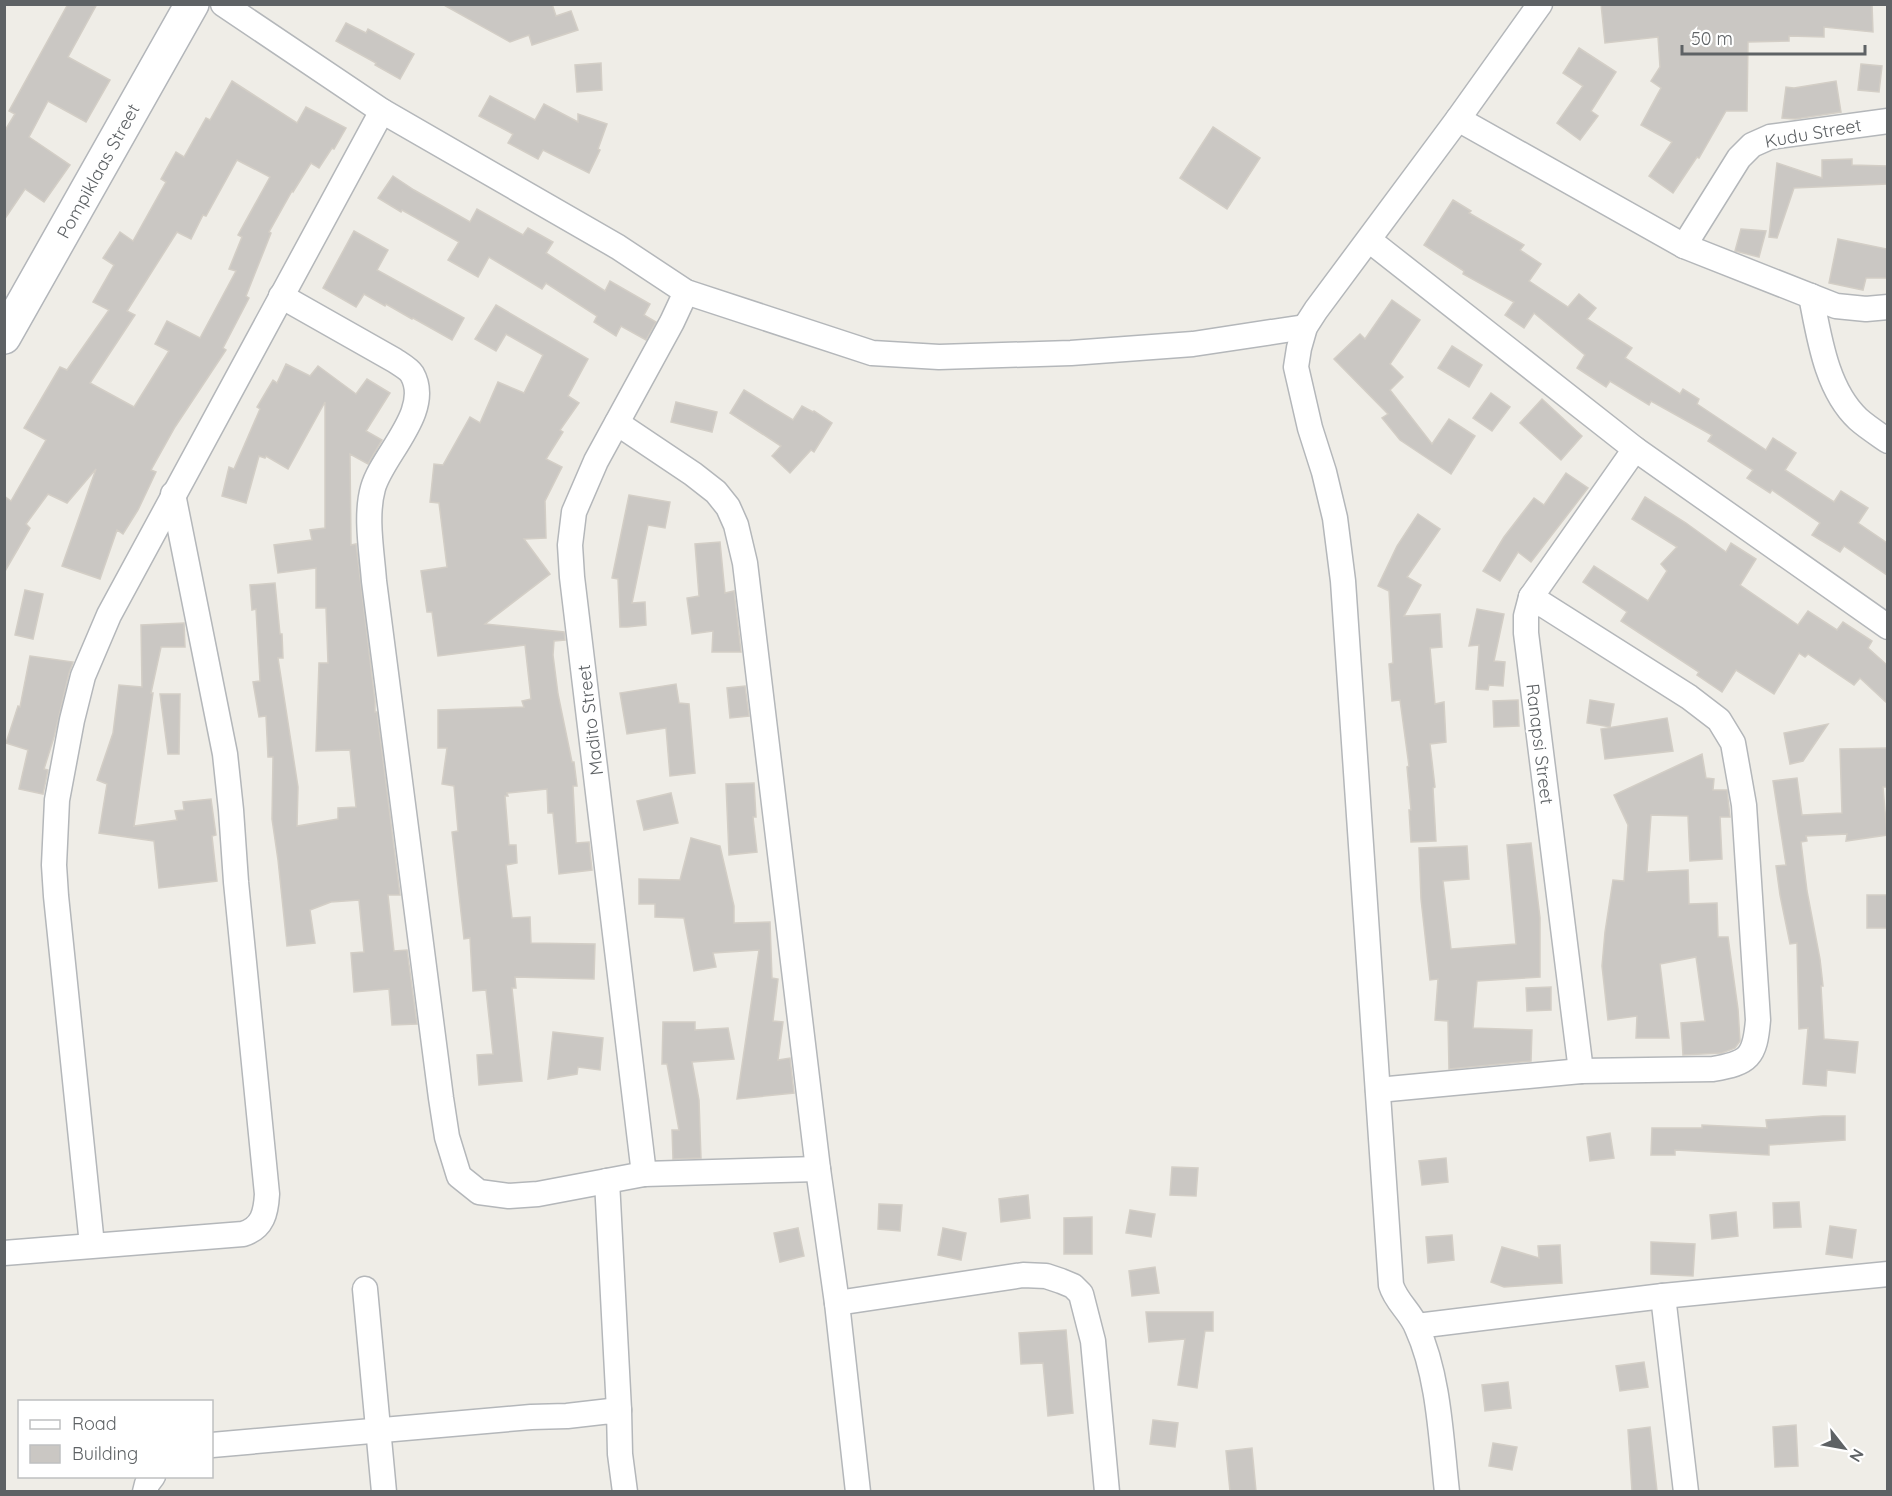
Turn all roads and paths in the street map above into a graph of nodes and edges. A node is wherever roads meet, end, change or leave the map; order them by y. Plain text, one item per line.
1 (192, 4) edge
2 (223, 4) edge
3 (1540, 4) edge
4 (382, 111) junction
5 (1458, 119) junction
6 (1887, 121) edge
7 (1369, 240) junction
8 (1684, 246) junction
9 (686, 292) junction
10 (281, 296) junction
11 (1811, 296) junction
12 (1887, 306) edge
13 (1305, 327) junction
14 (4, 337) edge
15 (617, 423) junction
16 (1887, 441) edge
17 (1635, 449) junction
18 (173, 494) junction
19 (1531, 597) junction
20 (1887, 627) edge
21 (1581, 1071) junction
22 (1378, 1090) junction
23 (818, 1169) junction
24 (644, 1174) junction
25 (607, 1181) junction
26 (92, 1245) junction
27 (4, 1253) edge
28 (1887, 1277) edge
29 (365, 1289) dead end
30 (1663, 1296) junction
31 (837, 1303) junction
32 (1417, 1326) junction
33 (620, 1410) junction
34 (380, 1432) junction
35 (213, 1445) edge
36 (384, 1491) edge
37 (625, 1491) edge
38 (858, 1491) edge
39 (1107, 1491) edge
40 (1447, 1491) edge
41 (1686, 1491) edge

1 - 14 street, Pompiklaas Street
2 - 4 street
3 - 5 street
4 - 9 street
4 - 10 street
5 - 7 street
5 - 8 street
6 - 8 street, Kudu Street
7 - 13 street
7 - 17 street
8 - 11 street
9 - 13 street
9 - 15 street, Madito Street
10 - 18 street
10 - 25 street
11 - 12 street
11 - 16 street
13 - 22 street
15 - 23 street
15 - 24 street, Madito Street
17 - 19 street, Ranapsi Street
17 - 20 street
18 - 26 street
18 - 26 street
19 - 21 street, Ranapsi Street
19 - 21 street
21 - 22 street
22 - 32 street
23 - 24 street
23 - 31 street
24 - 25 street
25 - 33 street
26 - 27 street
28 - 30 street
29 - 34 street
30 - 32 street
30 - 41 street
31 - 38 street
31 - 39 street
32 - 40 street
33 - 34 street
33 - 37 street
34 - 35 street
34 - 36 street

